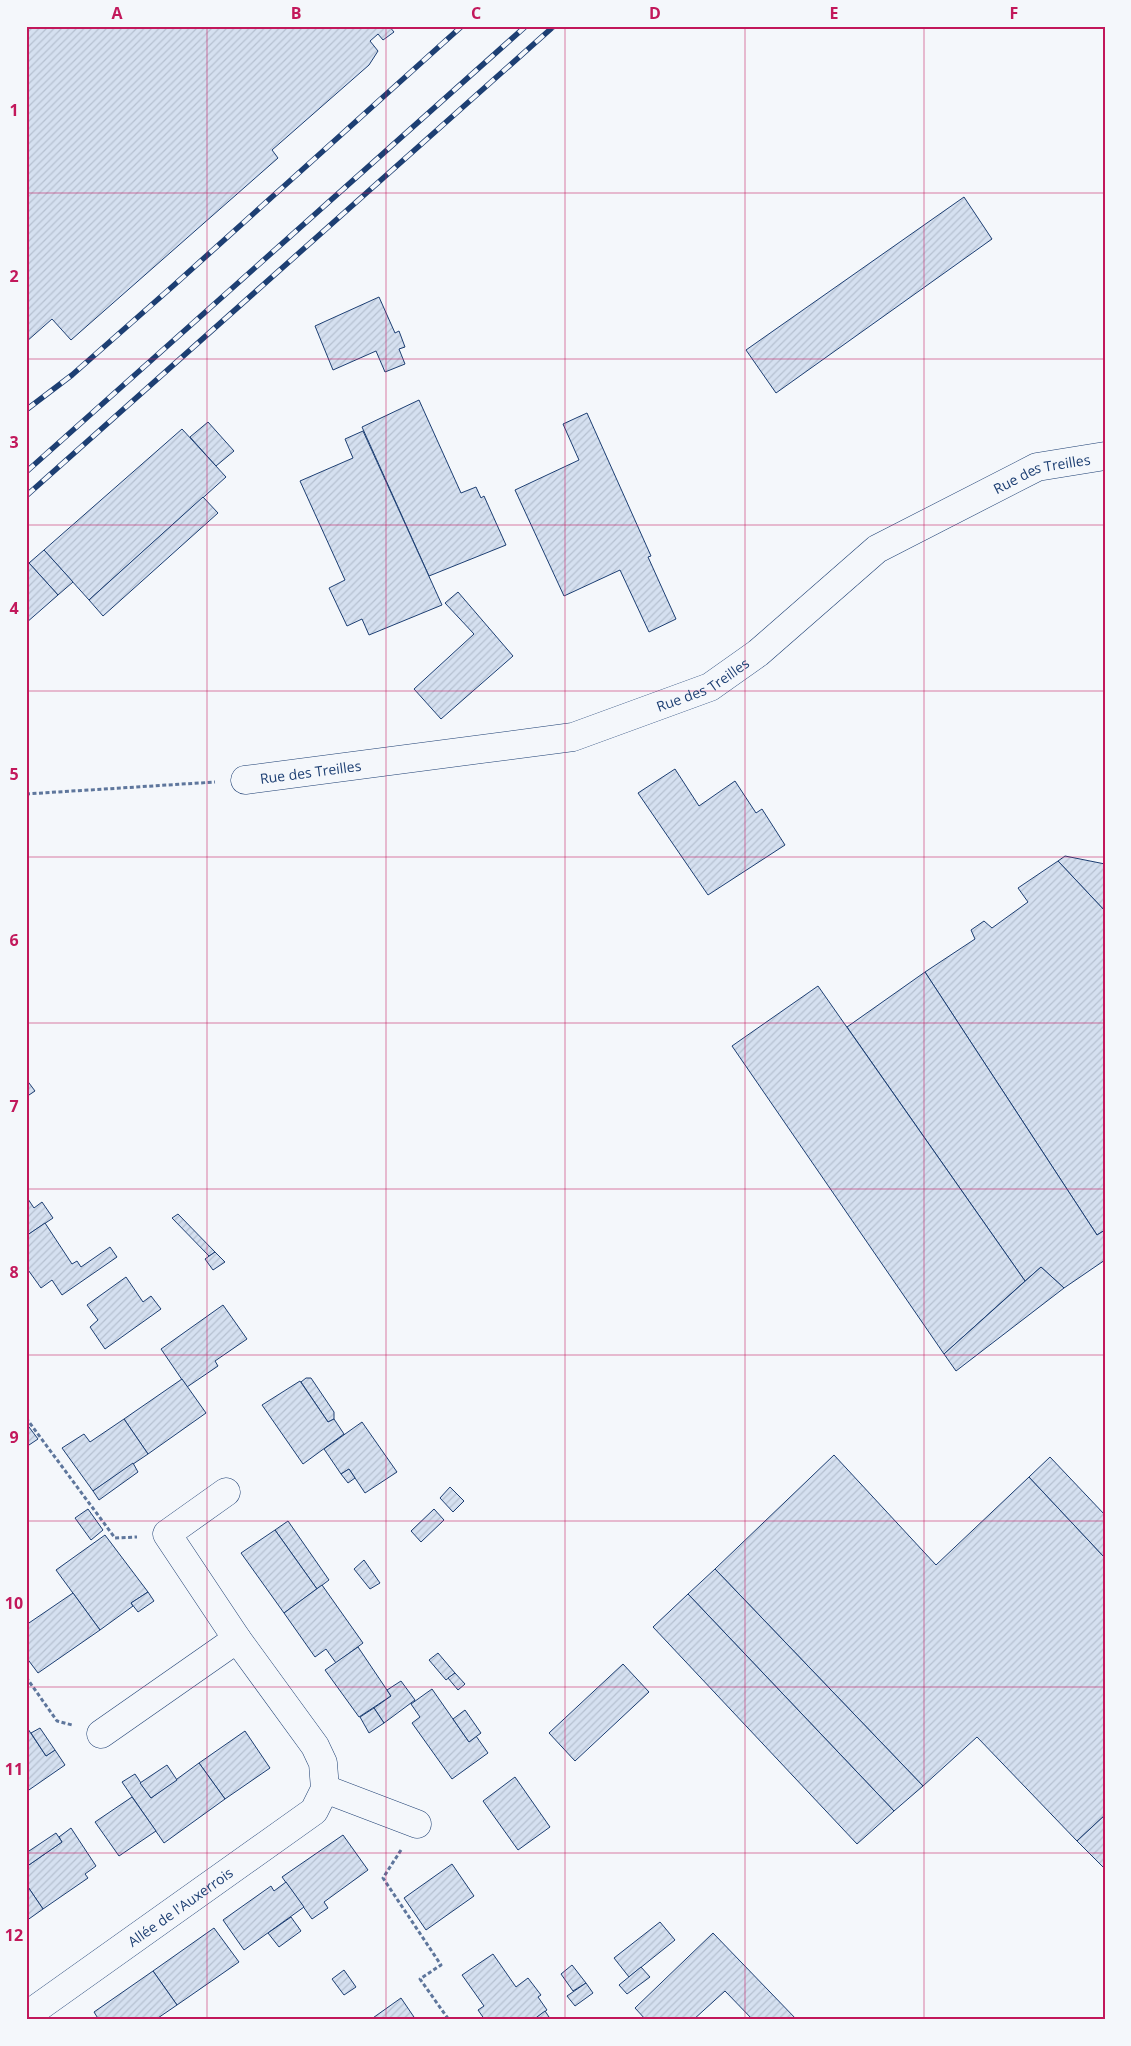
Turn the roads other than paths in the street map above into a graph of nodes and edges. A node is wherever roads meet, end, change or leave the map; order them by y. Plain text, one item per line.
1 (1105, 456) edge
2 (245, 780) road end
3 (226, 1492) dead end
4 (238, 1639) junction
5 (101, 1734) road end
6 (325, 1789) junction
7 (417, 1824) road end
8 (26, 2016) edge

1 - 2 street, Rue des Treilles
3 - 4 street
4 - 5 street
4 - 6 street
6 - 7 street
6 - 8 street, Allée de l'Auxerrois

